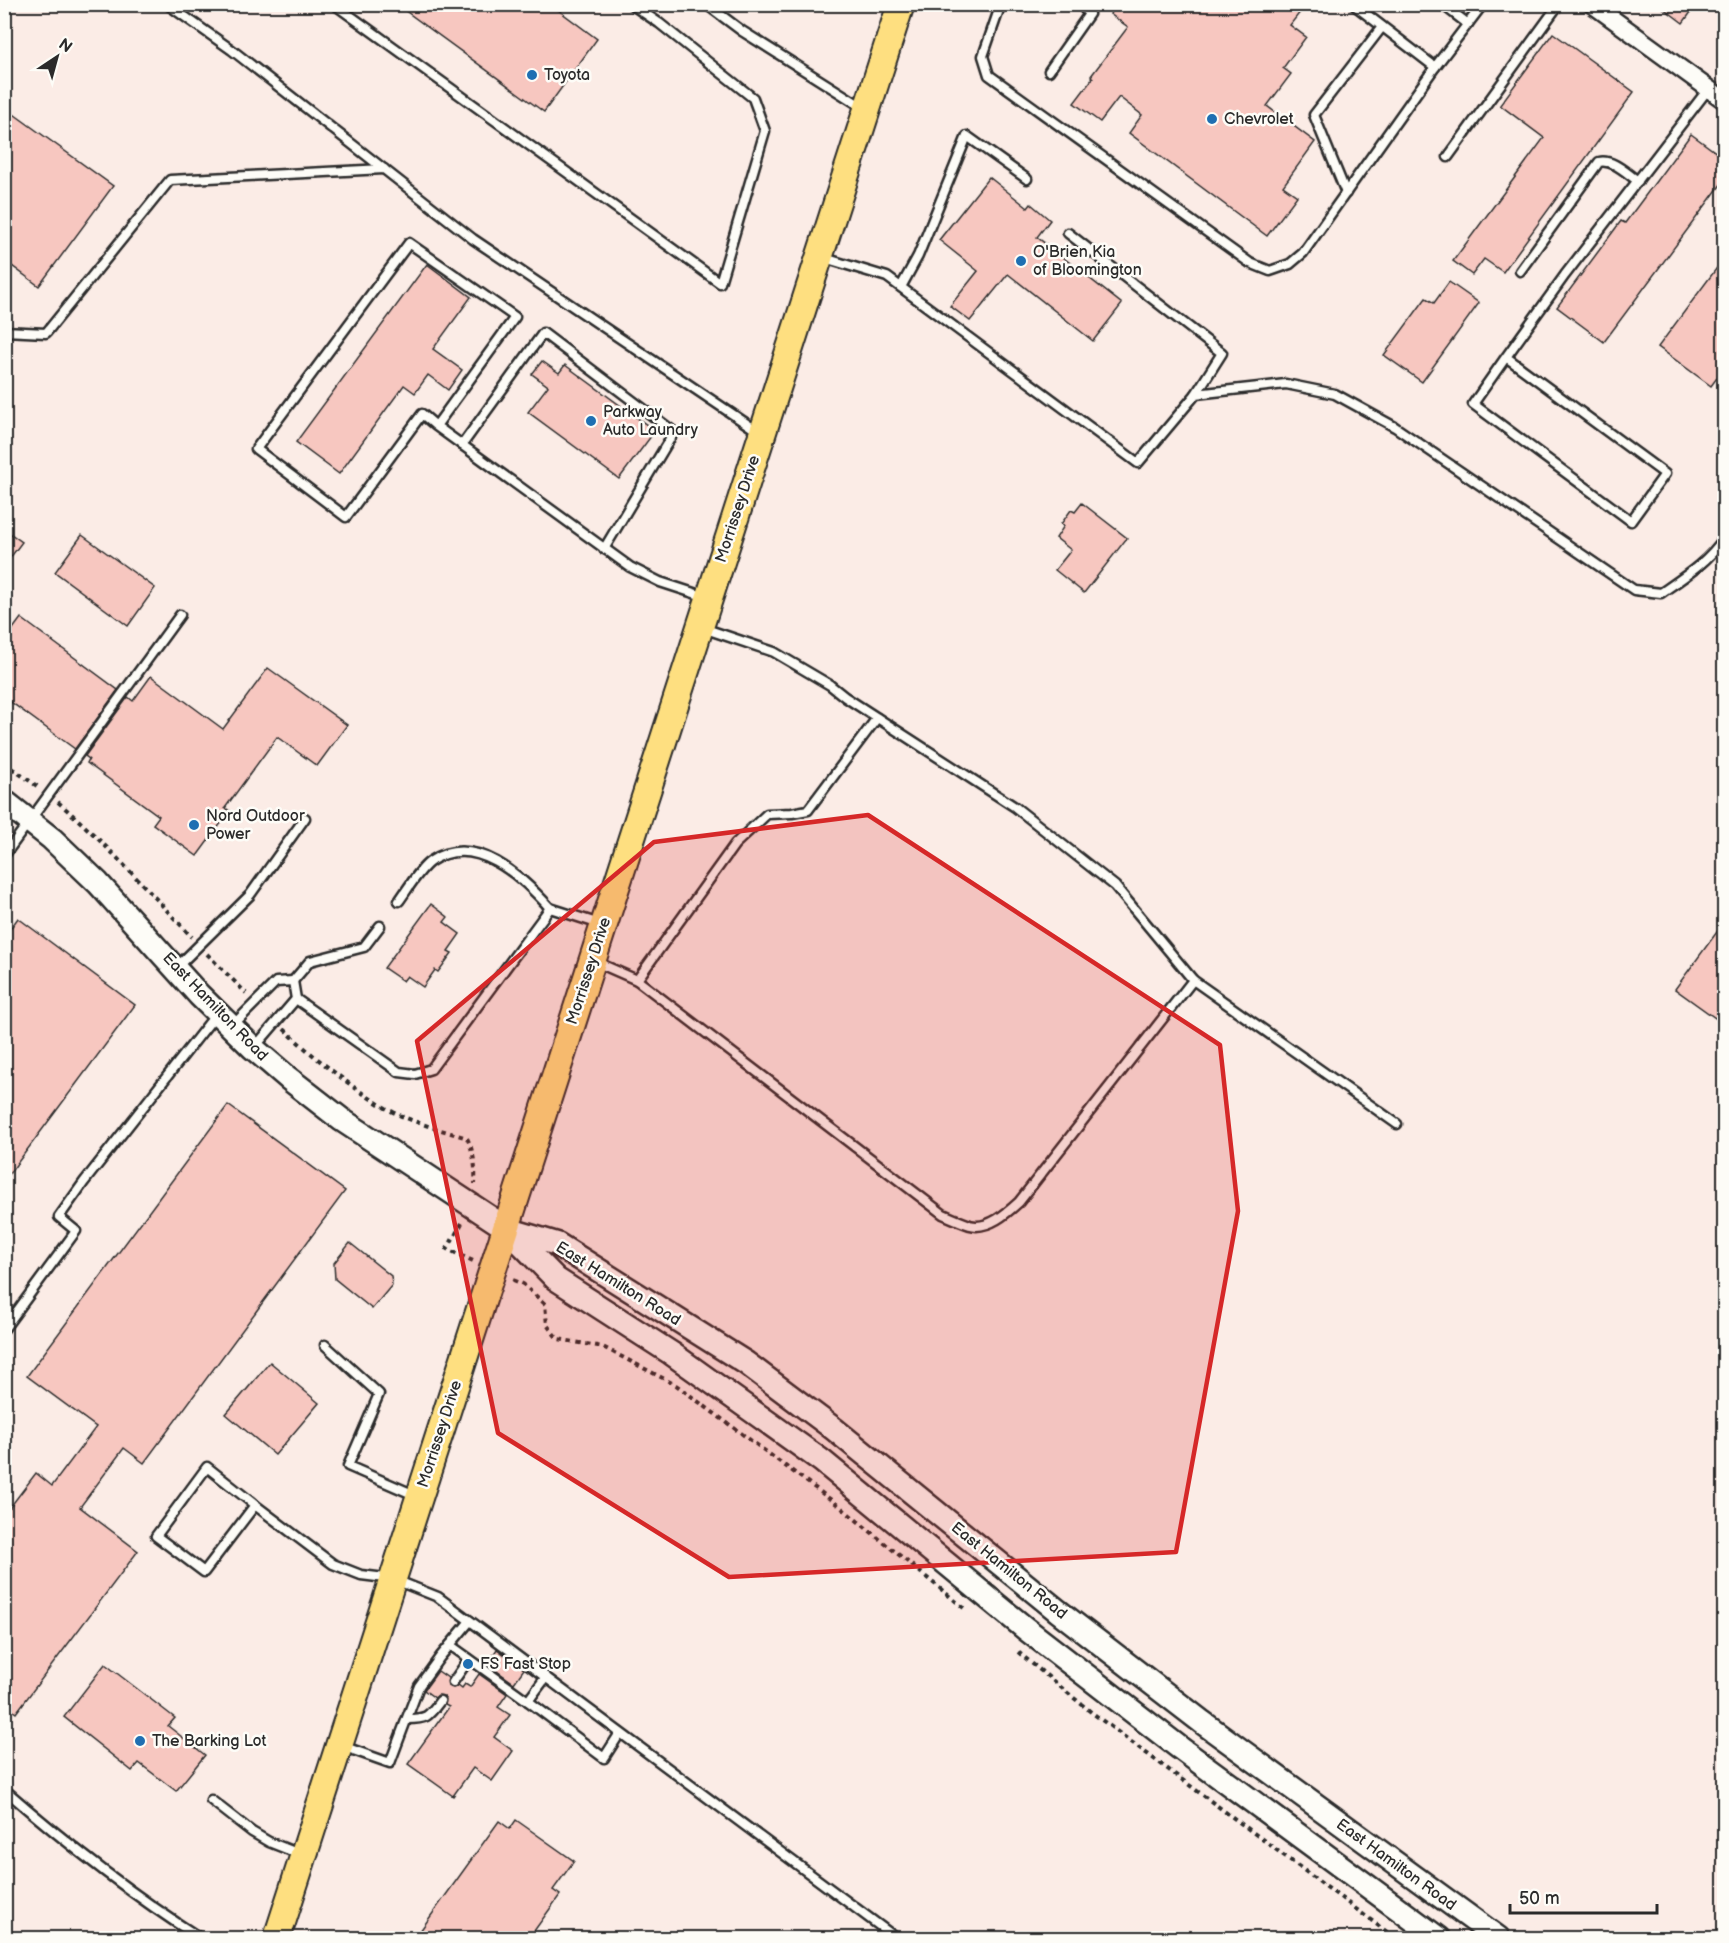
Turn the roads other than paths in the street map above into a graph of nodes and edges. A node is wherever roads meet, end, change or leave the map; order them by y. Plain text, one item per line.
1 (167, 4) edge
2 (334, 4) edge
3 (631, 4) edge
4 (706, 4) edge
5 (901, 4) edge
6 (1001, 4) edge
7 (1080, 4) edge
8 (1353, 4) edge
9 (1442, 4) edge
10 (1483, 4) edge
11 (1559, 4) edge
12 (1592, 4) edge
13 (1468, 24) junction
14 (1382, 27) junction
15 (1435, 67) junction
16 (1049, 71) dead end
17 (1709, 88) junction
18 (1725, 100) edge
19 (867, 110) junction
20 (1448, 157) dead end
21 (384, 169) junction
22 (1027, 179) dead end
23 (1638, 181) junction
24 (1346, 193) junction
25 (1068, 233) dead end
26 (819, 257) junction
27 (1520, 271) dead end
28 (902, 287) junction
29 (4, 331) edge
30 (1506, 357) junction
31 (1196, 394) junction
32 (436, 426) junction
33 (762, 434) junction
34 (462, 445) junction
35 (1725, 538) edge
36 (604, 549) junction
37 (709, 598) junction
38 (180, 615) dead end
39 (700, 627) junction
40 (878, 718) junction
41 (4, 801) edge
42 (305, 818) dead end
43 (30, 821) junction
44 (4, 856) edge
45 (399, 901) dead end
46 (550, 908) junction
47 (604, 925) junction
48 (380, 926) dead end
49 (592, 961) junction
50 (176, 968) junction
51 (638, 980) junction
52 (1193, 980) junction
53 (293, 981) junction
54 (296, 999) junction
55 (224, 1020) junction
56 (253, 1048) junction
57 (1397, 1124) dead end
58 (506, 1228) junction
59 (4, 1329) edge
60 (325, 1345) dead end
61 (420, 1498) junction
62 (255, 1505) junction
63 (393, 1579) junction
64 (470, 1621) junction
65 (450, 1645) junction
66 (470, 1659) junction
67 (546, 1677) junction
68 (453, 1682) dead end
69 (440, 1701) dead end
70 (528, 1701) junction
71 (407, 1719) junction
72 (620, 1733) junction
73 (340, 1745) junction
74 (4, 1789) edge
75 (211, 1800) dead end
76 (303, 1856) junction
77 (1494, 1937) edge
78 (200, 1938) edge
79 (277, 1938) edge
80 (896, 1938) edge
81 (1438, 1938) edge

1 - 21 lane
2 - 3 lane
4 - 19 lane
5 - 19 main road, Morrissey Drive
6 - 24 lane
7 - 16 lane
8 - 14 lane
9 - 13 lane
10 - 13 lane
11 - 20 lane
12 - 17 street
13 - 15 lane
14 - 15 lane
14 - 24 lane
15 - 24 lane
17 - 18 street
17 - 23 lane
19 - 26 main road, Morrissey Drive
21 - 29 lane
21 - 33 lane
22 - 28 lane
23 - 27 lane
23 - 30 lane
25 - 31 lane
26 - 28 lane
26 - 33 main road, Morrissey Drive
28 - 31 lane
30 - 30 lane
31 - 35 lane
32 - 32 lane
32 - 34 lane
33 - 37 main road, Morrissey Drive
34 - 36 lane
34 - 36 lane
36 - 37 lane
37 - 39 main road, Morrissey Drive
38 - 43 lane
39 - 40 lane
39 - 47 main road, Morrissey Drive
40 - 51 lane
40 - 52 lane
41 - 43 main road, East Hamilton Road
42 - 50 lane
43 - 44 lane
43 - 50 main road, East Hamilton Road
45 - 46 lane
46 - 47 lane
46 - 54 lane
47 - 49 main road, Morrissey Drive
48 - 53 lane
49 - 51 lane
49 - 58 main road, Morrissey Drive
50 - 55 main road, East Hamilton Road
51 - 52 lane
52 - 57 lane
53 - 54 lane
53 - 55 lane
54 - 56 lane
55 - 56 main road, East Hamilton Road
55 - 59 lane
56 - 58 main road, East Hamilton Road
58 - 61 main road, Morrissey Drive
58 - 77 main road, East Hamilton Road
58 - 81 main road, East Hamilton Road
60 - 61 lane
61 - 63 main road, Morrissey Drive
62 - 62 lane
62 - 63 lane
63 - 64 lane
63 - 73 main road, Morrissey Drive
64 - 65 lane
64 - 67 lane
65 - 66 lane
65 - 71 lane
66 - 68 lane
66 - 70 lane
67 - 70 lane
67 - 72 lane
69 - 71 lane
70 - 72 lane
71 - 73 lane
72 - 80 lane
73 - 76 main road, Morrissey Drive
74 - 78 lane
75 - 76 lane
76 - 79 main road, Morrissey Drive

